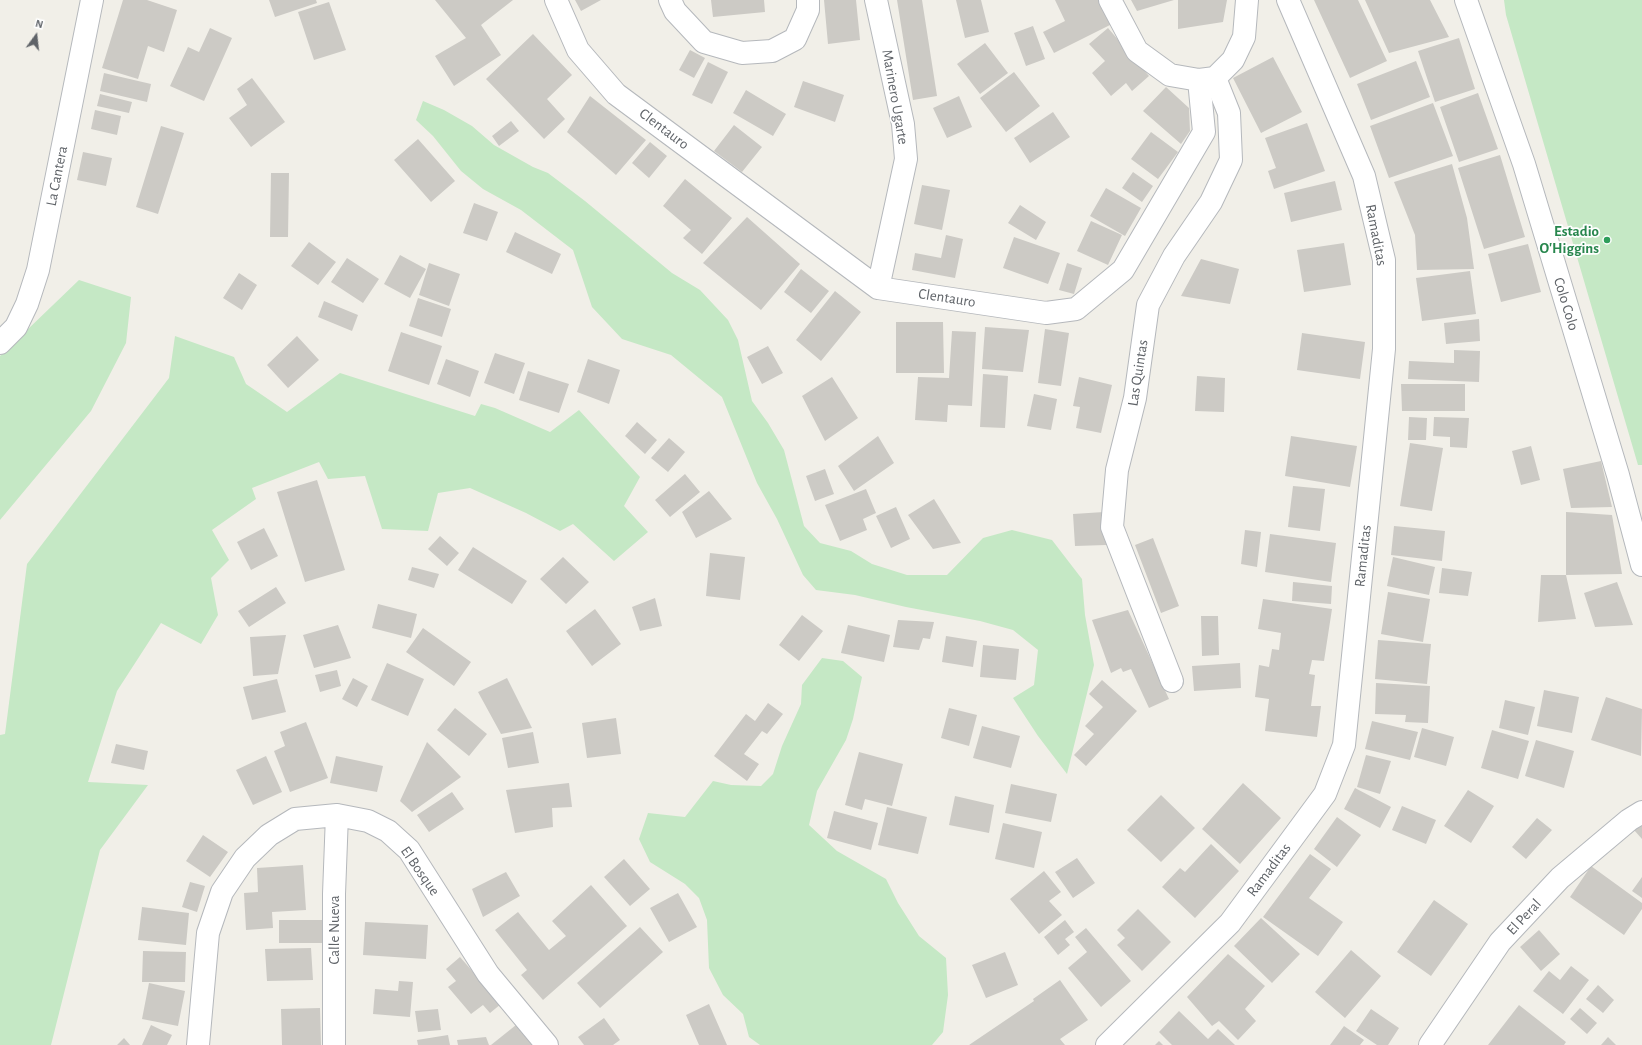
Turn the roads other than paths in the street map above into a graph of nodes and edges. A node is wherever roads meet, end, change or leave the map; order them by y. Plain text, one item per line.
1 (92, 0) edge
2 (556, 0) edge
3 (670, 0) edge
4 (808, 0) edge
5 (876, 0) edge
6 (1110, 0) edge
7 (1247, 0) edge
8 (1288, 0) edge
9 (1466, 0) edge
10 (1207, 79) junction
11 (878, 288) junction
12 (0, 343) edge
13 (1642, 566) edge
14 (1172, 681) dead end
15 (1642, 812) edge
16 (337, 815) junction
17 (198, 1045) edge
18 (334, 1045) edge
19 (547, 1045) edge
20 (1107, 1045) edge
21 (1430, 1045) edge

1 - 12 street, La Cantera
2 - 11 street, Clentauro
3 - 4 street
5 - 11 street, Marinero Ugarte
6 - 10 street
7 - 10 street
8 - 20 street, Ramaditas
9 - 13 street, Colo Colo
10 - 11 street, Clentauro
10 - 14 street, Las Quintas
15 - 21 street, El Peral
16 - 17 street, El Bosque
16 - 18 street, Calle Nueva
16 - 19 street, El Bosque

